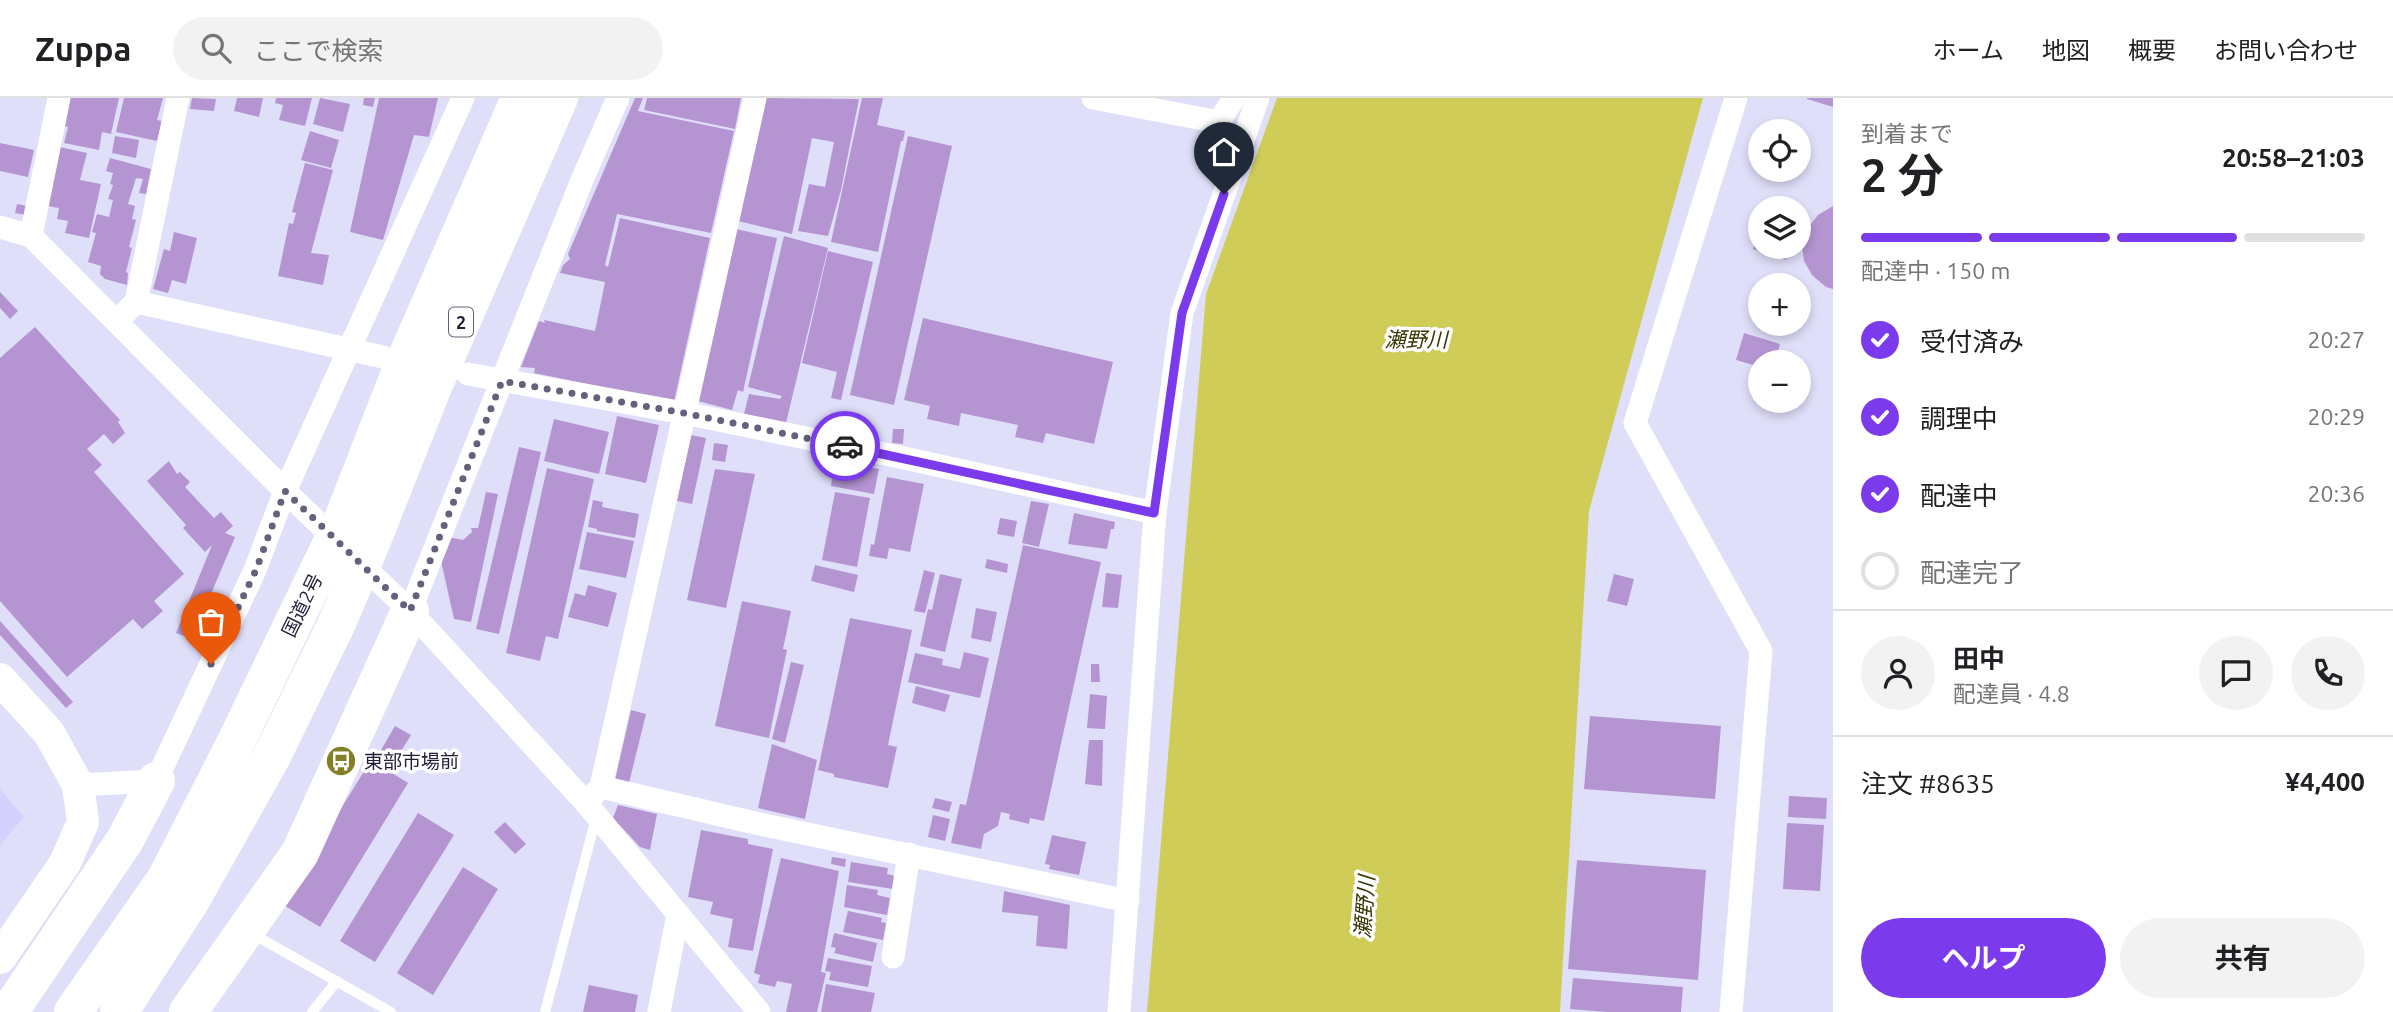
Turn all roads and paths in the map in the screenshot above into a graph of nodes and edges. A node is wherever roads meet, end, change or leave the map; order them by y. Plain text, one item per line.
1 (59, 98) edge
2 (178, 98) edge
3 (463, 98) edge
4 (520, 98) edge
5 (559, 98) edge
6 (618, 98) edge
7 (755, 98) edge
8 (1093, 98) edge
9 (1234, 98) edge
10 (1258, 98) edge
11 (1736, 98) edge
12 (0, 228) edge
13 (31, 236) junction
14 (136, 302) junction
15 (117, 323) junction
16 (348, 350) junction
17 (383, 357) dead end
18 (468, 374) dead end
19 (502, 381) junction
20 (684, 413) junction
21 (285, 491) junction
22 (1154, 513) junction
23 (410, 611) junction
24 (0, 679) edge
25 (156, 781) junction
26 (78, 785) junction
27 (594, 802) junction
28 (909, 854) junction
29 (1128, 901) junction
30 (678, 914) junction
31 (246, 930) junction
32 (893, 957) dead end
33 (0, 958) edge
34 (337, 981) junction
35 (9, 1012) edge
36 (73, 1012) edge
37 (119, 1012) edge
38 (188, 1012) edge
39 (312, 1012) edge
40 (391, 1012) edge
41 (545, 1012) edge
42 (659, 1012) edge
43 (759, 1012) edge
44 (1119, 1012) edge
45 (1731, 1012) edge

1 - 13 street
2 - 14 street
3 - 16 street
4 - 36 highway, 国道2号 / 2
5 - 37 highway, 国道2号 / 2
6 - 19 street
7 - 20 street
8 - 9 street
10 - 22 street
11 - 45 street
12 - 13 street
13 - 15 street
14 - 15 street
14 - 16 street
15 - 21 street
16 - 17 street
16 - 21 street
18 - 19 street
19 - 20 street
19 - 23 street
20 - 22 street
20 - 27 street
21 - 23 street
21 - 25 street
22 - 29 street
23 - 27 street
23 - 31 highway
24 - 26 street
25 - 26 street
25 - 35 highway
26 - 33 street
27 - 28 street
27 - 30 street
27 - 41 lane
28 - 29 street
28 - 32 street
29 - 44 street
30 - 42 street
30 - 43 street
31 - 34 lane
31 - 38 highway
34 - 39 lane
34 - 40 lane

